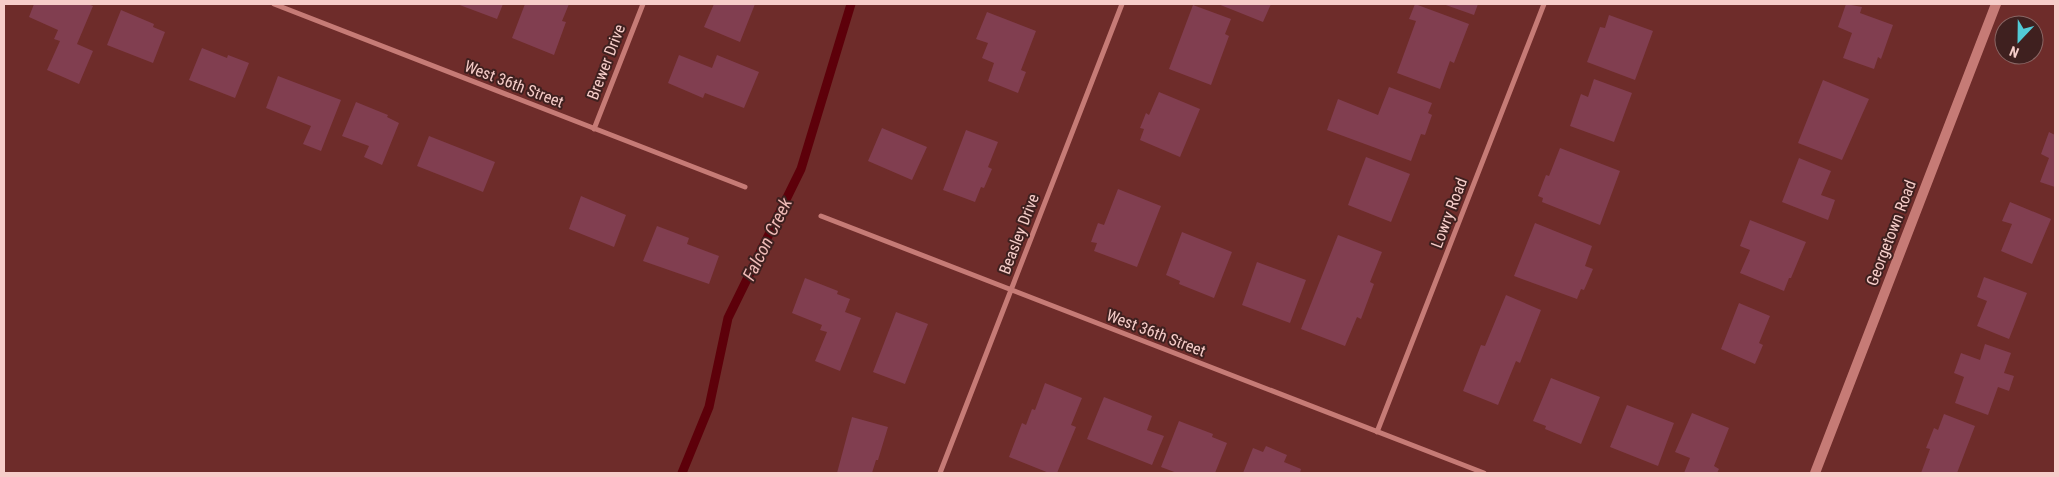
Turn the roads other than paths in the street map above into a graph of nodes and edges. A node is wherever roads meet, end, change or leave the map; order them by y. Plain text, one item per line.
1 (274, 4) edge
2 (292, 4) edge
3 (642, 4) edge
4 (1122, 4) edge
5 (1544, 4) edge
6 (1996, 4) edge
7 (290, 10) junction
8 (594, 129) junction
9 (745, 187) dead end
10 (821, 216) dead end
11 (1011, 290) junction
12 (1376, 432) junction
13 (940, 473) edge
14 (1484, 473) edge
15 (1815, 473) edge

1 - 7 street, West 36th Street
2 - 7 street
3 - 8 street, Brewer Drive
4 - 11 street, Beasley Drive
5 - 12 street, Lowry Road
6 - 15 main road, Georgetown Road
7 - 8 street, West 36th Street
8 - 9 street, West 36th Street
10 - 11 street, West 36th Street
11 - 12 street, West 36th Street
11 - 13 street, Beasley Drive
12 - 14 street, West 36th Street

